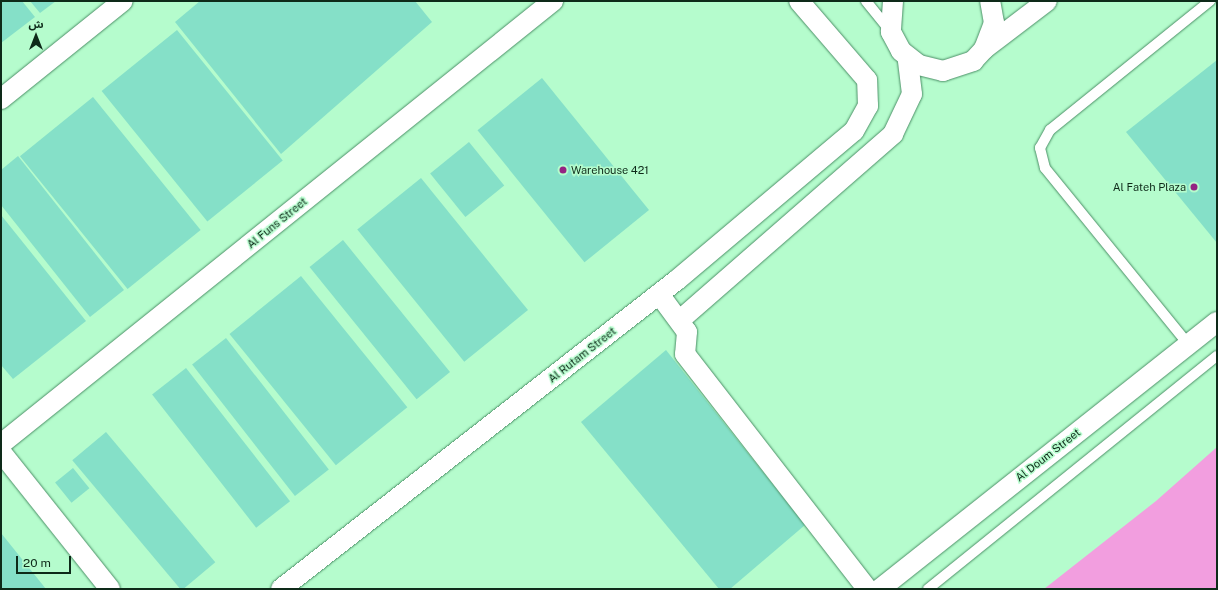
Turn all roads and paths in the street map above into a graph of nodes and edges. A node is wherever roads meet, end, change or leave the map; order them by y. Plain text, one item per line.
1 (123, 1) edge
2 (553, 1) edge
3 (799, 1) edge
4 (866, 1) edge
5 (893, 1) edge
6 (990, 1) edge
7 (1048, 1) edge
8 (1210, 1) edge
9 (891, 32) junction
10 (984, 49) junction
11 (908, 59) junction
12 (943, 71) junction
13 (912, 94) junction
14 (1, 99) edge
15 (659, 294) junction
16 (680, 320) junction
17 (1217, 322) edge
18 (1188, 344) junction
19 (1217, 356) edge
20 (1, 444) edge
21 (1, 452) edge
22 (110, 589) edge
23 (281, 589) edge
24 (867, 589) edge
25 (880, 589) edge
26 (928, 589) edge

1 - 14 street
2 - 20 street, Al Funs Street
3 - 15 street, Al Rutam Street
4 - 9 lane
5 - 9 street
6 - 10 street
7 - 10 street
8 - 18 lane
9 - 11 street
10 - 12 street
11 - 12 street
11 - 13 street
12 - 13 street
13 - 16 street
15 - 16 street
15 - 23 street, Al Rutam Street
16 - 24 street
17 - 18 street, Al Doum Street
18 - 25 street, Al Doum Street
19 - 26 lane
21 - 22 street

